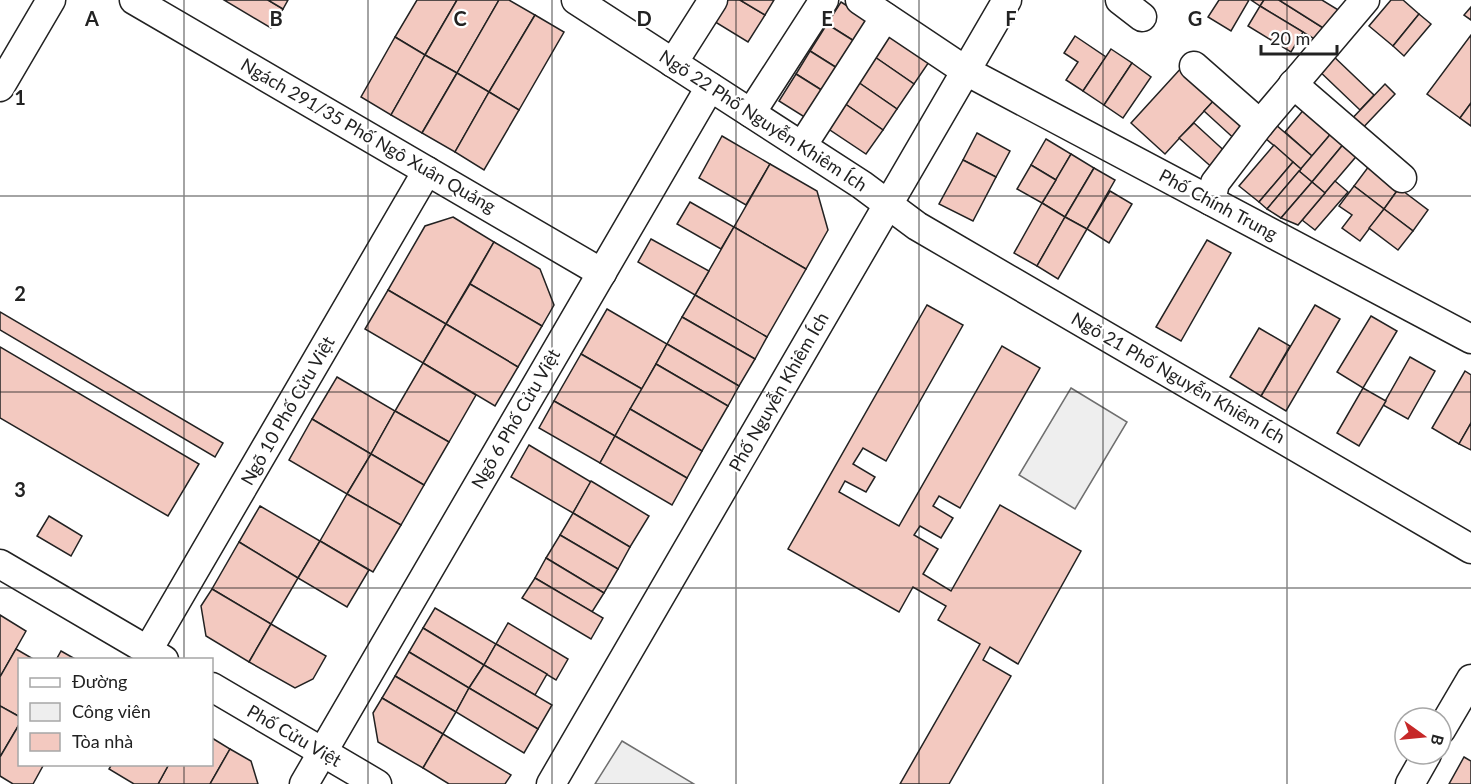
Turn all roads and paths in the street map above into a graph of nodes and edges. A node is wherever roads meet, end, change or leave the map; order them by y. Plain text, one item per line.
1 (51, 0) edge
2 (134, 0) edge
3 (713, 0) edge
4 (824, 0) edge
5 (860, 0) edge
6 (1007, 0) edge
7 (1365, 0) edge
8 (594, 5) edge
9 (885, 17) junction
10 (673, 63) junction
11 (1194, 66) dead end
12 (966, 71) junction
13 (1293, 84) junction
14 (0, 87) edge
15 (710, 87) junction
16 (751, 113) junction
17 (1260, 124) junction
18 (802, 146) junction
19 (427, 171) junction
20 (1402, 178) dead end
21 (1211, 201) junction
22 (888, 204) junction
23 (602, 273) junction
24 (1471, 339) edge
25 (1471, 549) edge
26 (0, 564) edge
27 (156, 655) edge
28 (1471, 679) edge
29 (213, 688) edge
30 (1464, 709) edge
31 (323, 752) junction
32 (1420, 766) edge
33 (304, 784) edge
34 (377, 784) edge
35 (551, 784) edge
36 (1410, 784) edge

1 - 14 street
2 - 19 street, Ngách 291/35 Phố Ngô Xuân Quảng
3 - 10 street
4 - 16 street
5 - 9 street, Phố Chính Trung
6 - 12 street, Phố Nguyễn Khiêm Ích
7 - 13 street
8 - 10 street, Ngõ 22 Phố Nguyễn Khiêm Ích
9 - 12 street, Phố Chính Trung
9 - 18 street
10 - 15 street, Ngõ 22 Phố Nguyễn Khiêm Ích
11 - 17 street
12 - 21 street, Phố Chính Trung
12 - 22 street, Phố Nguyễn Khiêm Ích
13 - 17 street
13 - 20 street
15 - 16 street, Ngõ 22 Phố Nguyễn Khiêm Ích
15 - 23 street, Ngõ 6 Phố Cửu Việt
16 - 18 street, Ngõ 22 Phố Nguyễn Khiêm Ích
17 - 21 street
18 - 22 street, Ngõ 22 Phố Nguyễn Khiêm Ích
19 - 23 street, Ngách 291/35 Phố Ngô Xuân Quảng
19 - 27 street, Ngõ 10 Phố Cửu Việt
21 - 24 street, Phố Chính Trung
22 - 25 street, Ngõ 21 Phố Nguyễn Khiêm Ích
22 - 35 street, Phố Nguyễn Khiêm Ích
23 - 31 street, Ngõ 6 Phố Cửu Việt
26 - 27 street
28 - 30 street
29 - 31 street, Phố Cửu Việt
31 - 33 street, Ngõ 6 Phố Cửu Việt
31 - 34 street, Phố Cửu Việt
32 - 36 street

